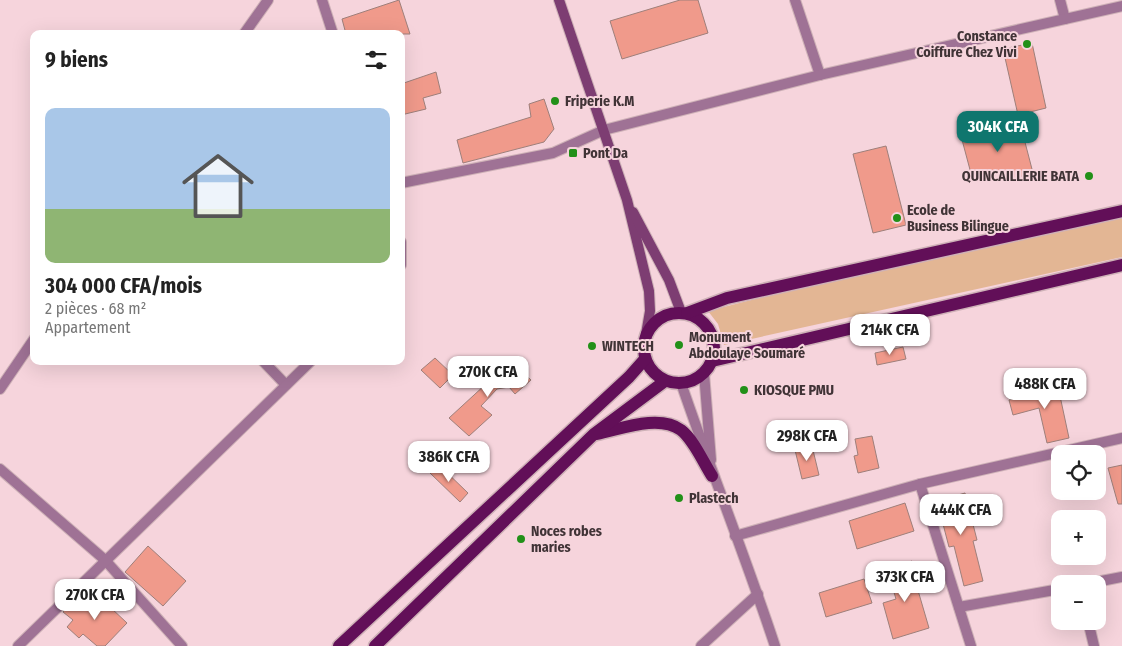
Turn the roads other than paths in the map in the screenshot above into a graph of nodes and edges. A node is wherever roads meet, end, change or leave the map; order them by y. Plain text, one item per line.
1 (268, 0) edge
2 (322, 0) edge
3 (559, 0) edge
4 (795, 0) edge
5 (1060, 0) edge
6 (1122, 6) edge
7 (1065, 19) junction
8 (247, 30) edge
9 (332, 30) edge
10 (820, 75) junction
11 (604, 130) junction
12 (405, 182) edge
13 (627, 200) junction
14 (1122, 211) edge
15 (1122, 265) edge
16 (684, 313) junction
17 (646, 334) junction
18 (30, 345) edge
19 (645, 359) junction
20 (712, 360) junction
21 (267, 365) edge
22 (307, 365) edge
23 (704, 373) junction
24 (666, 381) junction
25 (681, 383) junction
26 (286, 385) junction
27 (0, 388) edge
28 (594, 434) junction
29 (1122, 438) edge
30 (0, 469) edge
31 (712, 476) junction
32 (920, 484) junction
33 (735, 536) junction
34 (105, 560) junction
35 (1122, 577) edge
36 (1106, 580) edge
37 (1051, 591) edge
38 (758, 594) junction
39 (959, 608) junction
40 (1090, 630) edge
41 (18, 646) edge
42 (182, 646) edge
43 (339, 646) edge
44 (375, 646) edge
45 (701, 646) edge
46 (775, 646) edge
47 (971, 646) edge
48 (1094, 646) edge

1 - 8 street
2 - 9 street
3 - 11 main road
4 - 10 street
5 - 7 street
6 - 7 street
7 - 10 street
10 - 11 street
11 - 12 street
11 - 13 main road
13 - 16 main road
13 - 17 main road
14 - 16 main road
15 - 20 main road
16 - 17 main road
16 - 20 main road
17 - 19 main road
18 - 27 street
19 - 24 main road
19 - 43 main road
20 - 23 main road
21 - 26 street
22 - 26 street
23 - 25 main road
23 - 31 street
24 - 25 main road
24 - 28 main road
25 - 31 street
26 - 34 street
28 - 31 main road
28 - 44 main road
29 - 32 street
30 - 34 street
31 - 33 street
32 - 33 street
32 - 39 street
33 - 38 street
34 - 41 street
34 - 42 street
35 - 36 street
37 - 39 street
38 - 45 street
38 - 46 street
39 - 47 street
40 - 48 street

